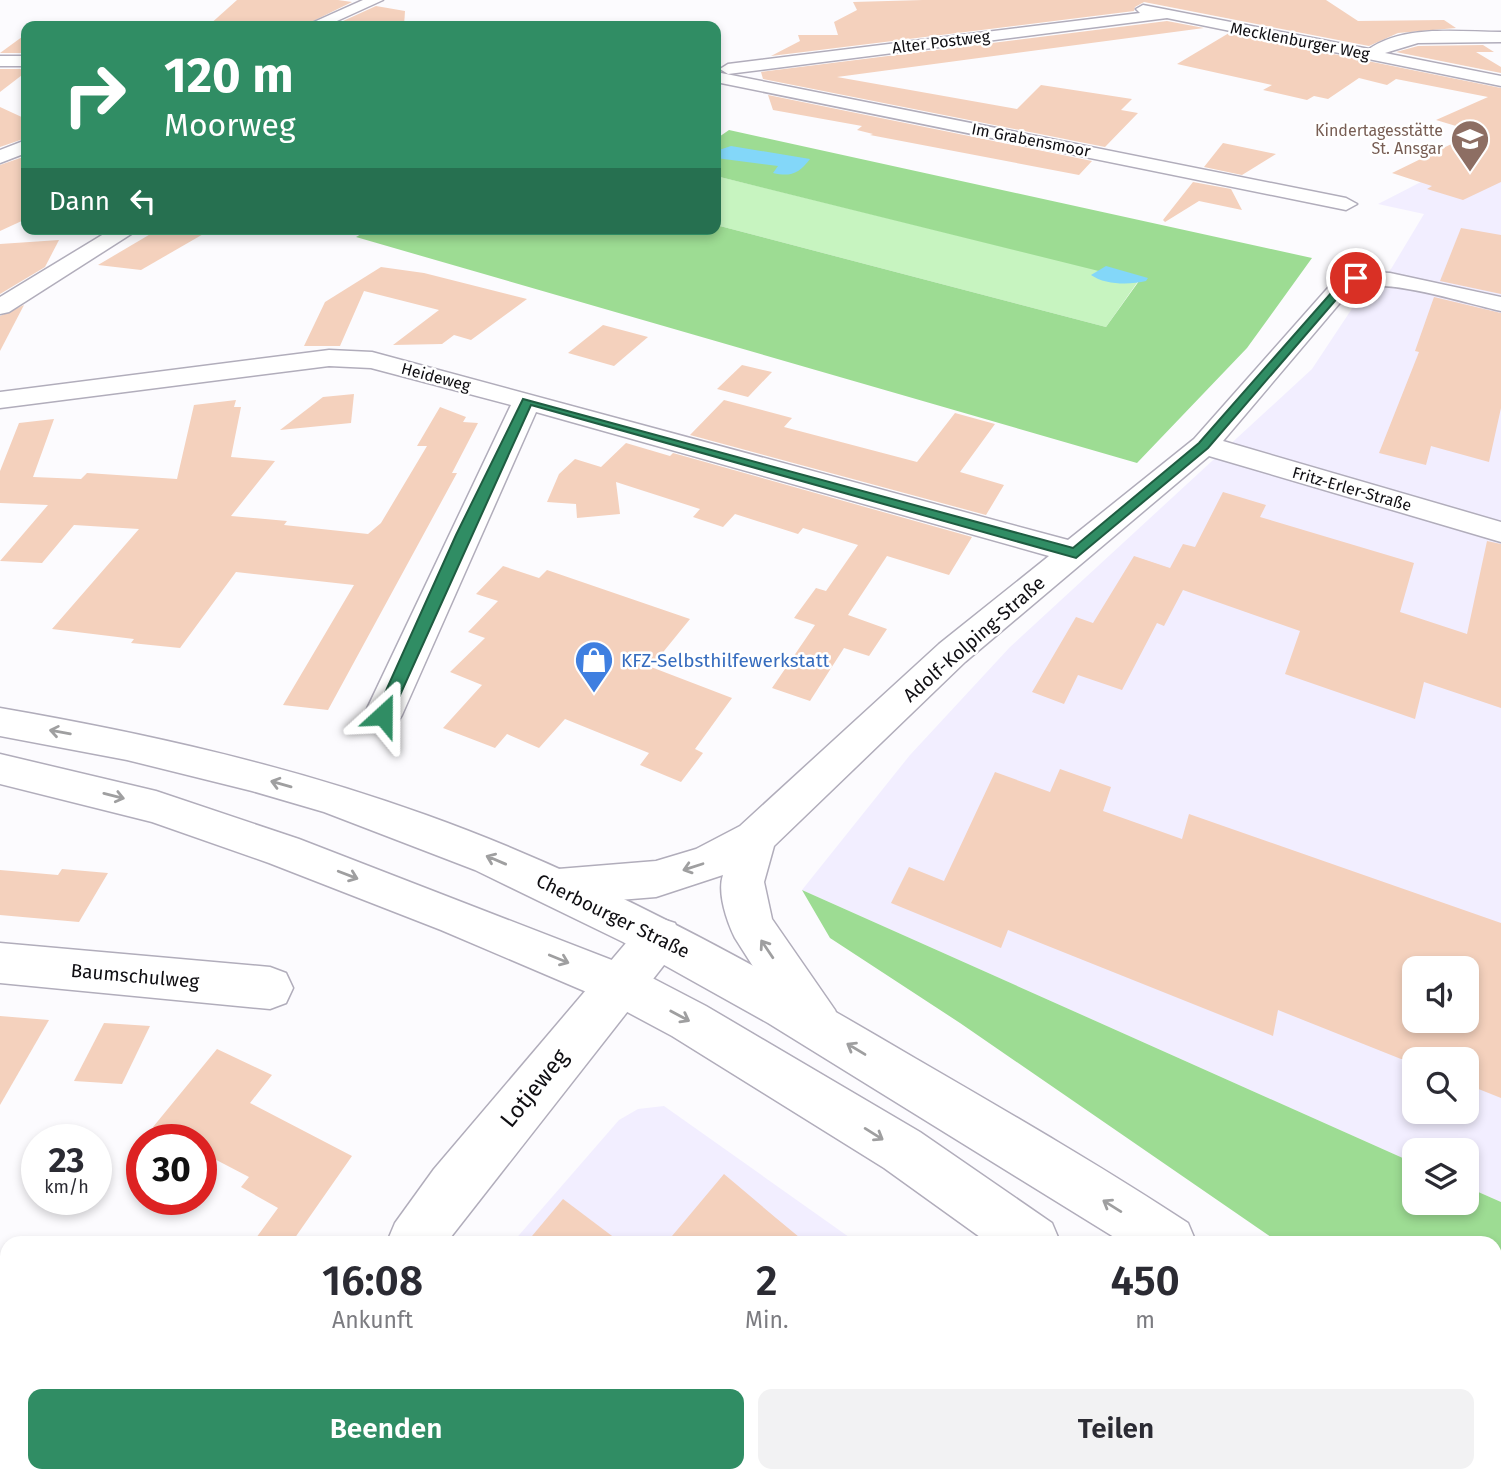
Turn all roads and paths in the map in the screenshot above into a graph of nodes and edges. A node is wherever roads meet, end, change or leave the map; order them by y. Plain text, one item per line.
1 (376, 0) edge
2 (1117, 4) dead end
3 (1167, 14) junction
4 (325, 21) edge
5 (1501, 37) edge
6 (1371, 55) junction
7 (0, 61) edge
8 (21, 61) edge
9 (721, 70) edge
10 (721, 78) edge
11 (1501, 82) edge
12 (21, 148) edge
13 (0, 158) edge
14 (1346, 204) dead end
15 (118, 235) edge
16 (1501, 304) edge
17 (0, 307) edge
18 (0, 400) edge
19 (527, 401) junction
20 (1204, 445) junction
21 (1501, 532) edge
22 (1076, 553) junction
23 (383, 715) dead end
24 (0, 722) edge
25 (0, 769) edge
26 (755, 838) junction
27 (558, 887) junction
28 (659, 937) junction
29 (0, 963) edge
30 (619, 984) junction
31 (270, 988) dead end
32 (818, 1026) junction
33 (418, 1236) edge
34 (1024, 1236) edge
35 (1159, 1236) edge

1 - 4 street
2 - 3 street, Mecklenburger Weg
3 - 6 street, Mecklenburger Weg
3 - 9 street, Alter Postweg
5 - 6 street
6 - 11 street, Mecklenburger Weg
7 - 8 street
10 - 14 street, Im Grabensmoor
12 - 13 street
15 - 17 street
16 - 20 street, Adolf-Kolping-Straße
18 - 19 street, Heideweg
19 - 22 street, Heideweg
19 - 23 street
20 - 21 street, Fritz-Erler-Straße
20 - 22 street, Adolf-Kolping-Straße
22 - 26 street, Adolf-Kolping-Straße
27 -> 24 street, Cherbourger Straße
25 -> 30 street
26 -> 27 street, Adolf-Kolping-Straße
32 -> 26 street
27 - 28 street, Cherbourger Straße
28 - 30 street, Lotjeweg
28 - 32 street, Cherbourger Straße
29 - 31 street, Baumschulweg
30 - 33 street, Lotjeweg
30 -> 34 street
35 -> 32 street, Cherbourger Straße

